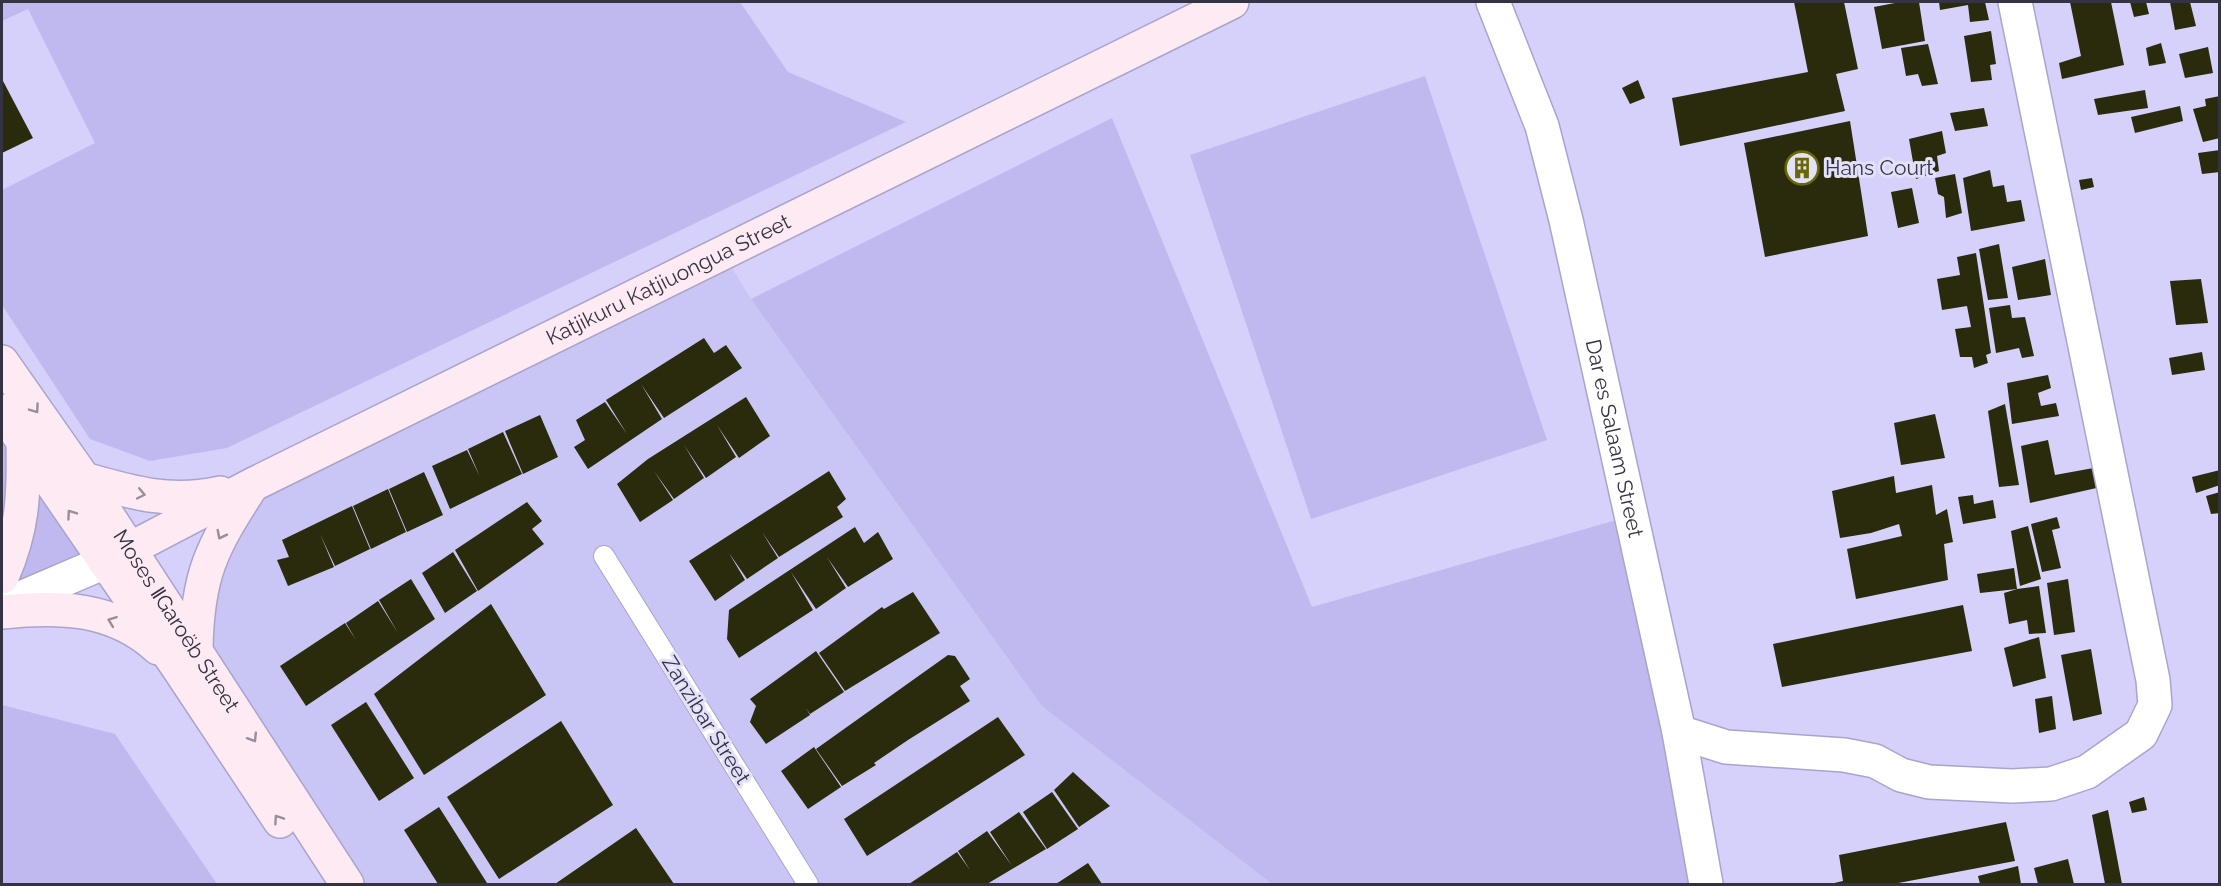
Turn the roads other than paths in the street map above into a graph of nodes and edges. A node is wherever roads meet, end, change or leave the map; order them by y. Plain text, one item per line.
1 (1232, 2) edge
2 (1493, 2) edge
3 (2015, 2) edge
4 (2, 362) edge
5 (2, 411) edge
6 (22, 445) junction
7 (84, 479) junction
8 (252, 485) junction
9 (117, 555) junction
10 (604, 556) dead end
11 (2, 577) edge
12 (2, 606) edge
13 (2, 612) edge
14 (187, 658) junction
15 (1679, 732) junction
16 (323, 885) edge
17 (347, 885) edge
18 (808, 885) edge
19 (1706, 885) edge

1 - 8 main road, Katjikuru Katjiuongua Street
2 - 15 street, Dar es Salaam Street
3 - 15 street
4 -> 7 main road, Moses ǁGaroëb Street
5 - 6 main road, Moses ǁGaroëb Street
9 -> 6 main road, Moses ǁGaroëb Street
6 - 11 main road
7 -> 8 main road
7 - 9 main road, Moses ǁGaroëb Street
8 - 9 main road, Katjikuru Katjiuongua Street
8 -> 14 main road
9 - 12 street
9 - 14 main road, Moses ǁGaroëb Street
10 - 18 lane, Zanzibar Street
14 -> 13 main road
16 -> 14 main road, Moses ǁGaroëb Street
14 -> 17 main road, Moses ǁGaroëb Street
15 - 19 street, Dar es Salaam Street

